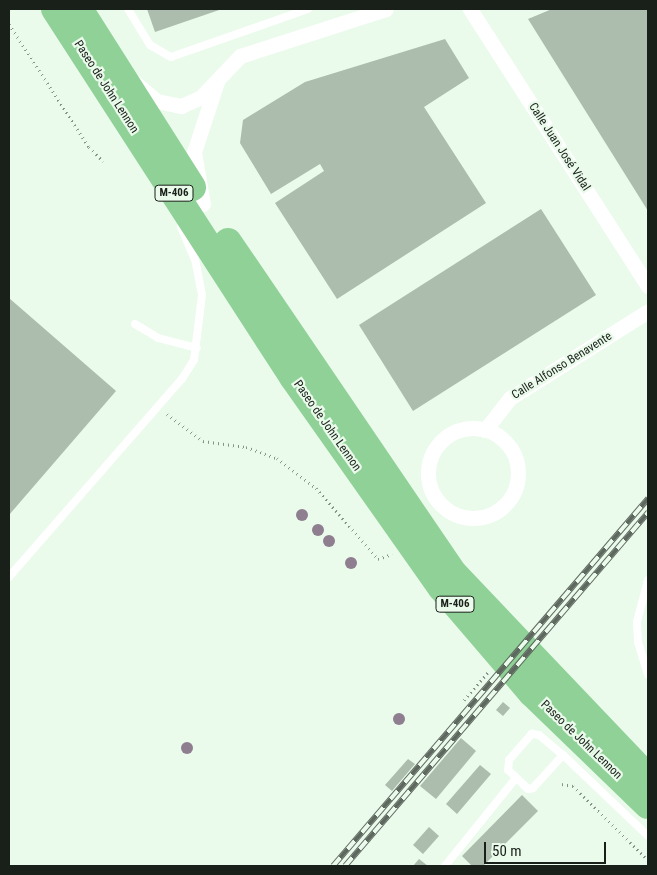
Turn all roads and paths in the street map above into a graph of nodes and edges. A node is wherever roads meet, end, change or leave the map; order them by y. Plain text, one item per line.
1 (54, 9) edge
2 (79, 9) edge
3 (128, 9) edge
4 (308, 9) edge
5 (386, 9) edge
6 (470, 9) edge
7 (9, 24) edge
8 (121, 72) junction
9 (220, 74) junction
10 (85, 76) dead end
11 (103, 161) dead end
12 (203, 204) junction
13 (175, 217) dead end
14 (648, 286) edge
15 (648, 311) edge
16 (135, 324) dead end
17 (197, 348) junction
18 (302, 372) junction
19 (165, 412) dead end
20 (485, 430) junction
21 (402, 560) dead end
22 (9, 577) edge
23 (648, 580) edge
24 (648, 674) edge
25 (485, 675) dead end
26 (464, 700) dead end
27 (562, 755) junction
28 (516, 778) junction
29 (648, 778) edge
30 (562, 784) dead end
31 (648, 805) edge
32 (648, 836) edge
33 (648, 860) edge
34 (445, 866) edge

1 - 10 lane
1 - 18 highway, Paseo de John Lennon / M-406
2 - 8 highway, Paseo de John Lennon / M-406
3 - 4 lane
5 - 9 street
6 - 14 street, Calle Juan José Vidal
7 - 11 path
8 - 9 street
8 - 12 highway, Paseo de John Lennon / M-406
9 - 12 street
12 - 18 highway, Paseo de John Lennon / M-406
13 - 17 lane
15 - 20 street, Calle Alfonso Benavente
16 - 17 lane
17 - 22 lane
18 - 29 highway, Paseo de John Lennon / M-406
18 - 31 highway, Paseo de John Lennon / M-406
19 - 21 path
20 - 20 street
23 - 24 lane
25 - 26 path
27 - 28 lane
27 - 28 lane
27 - 32 lane
28 - 34 lane
30 - 33 path

